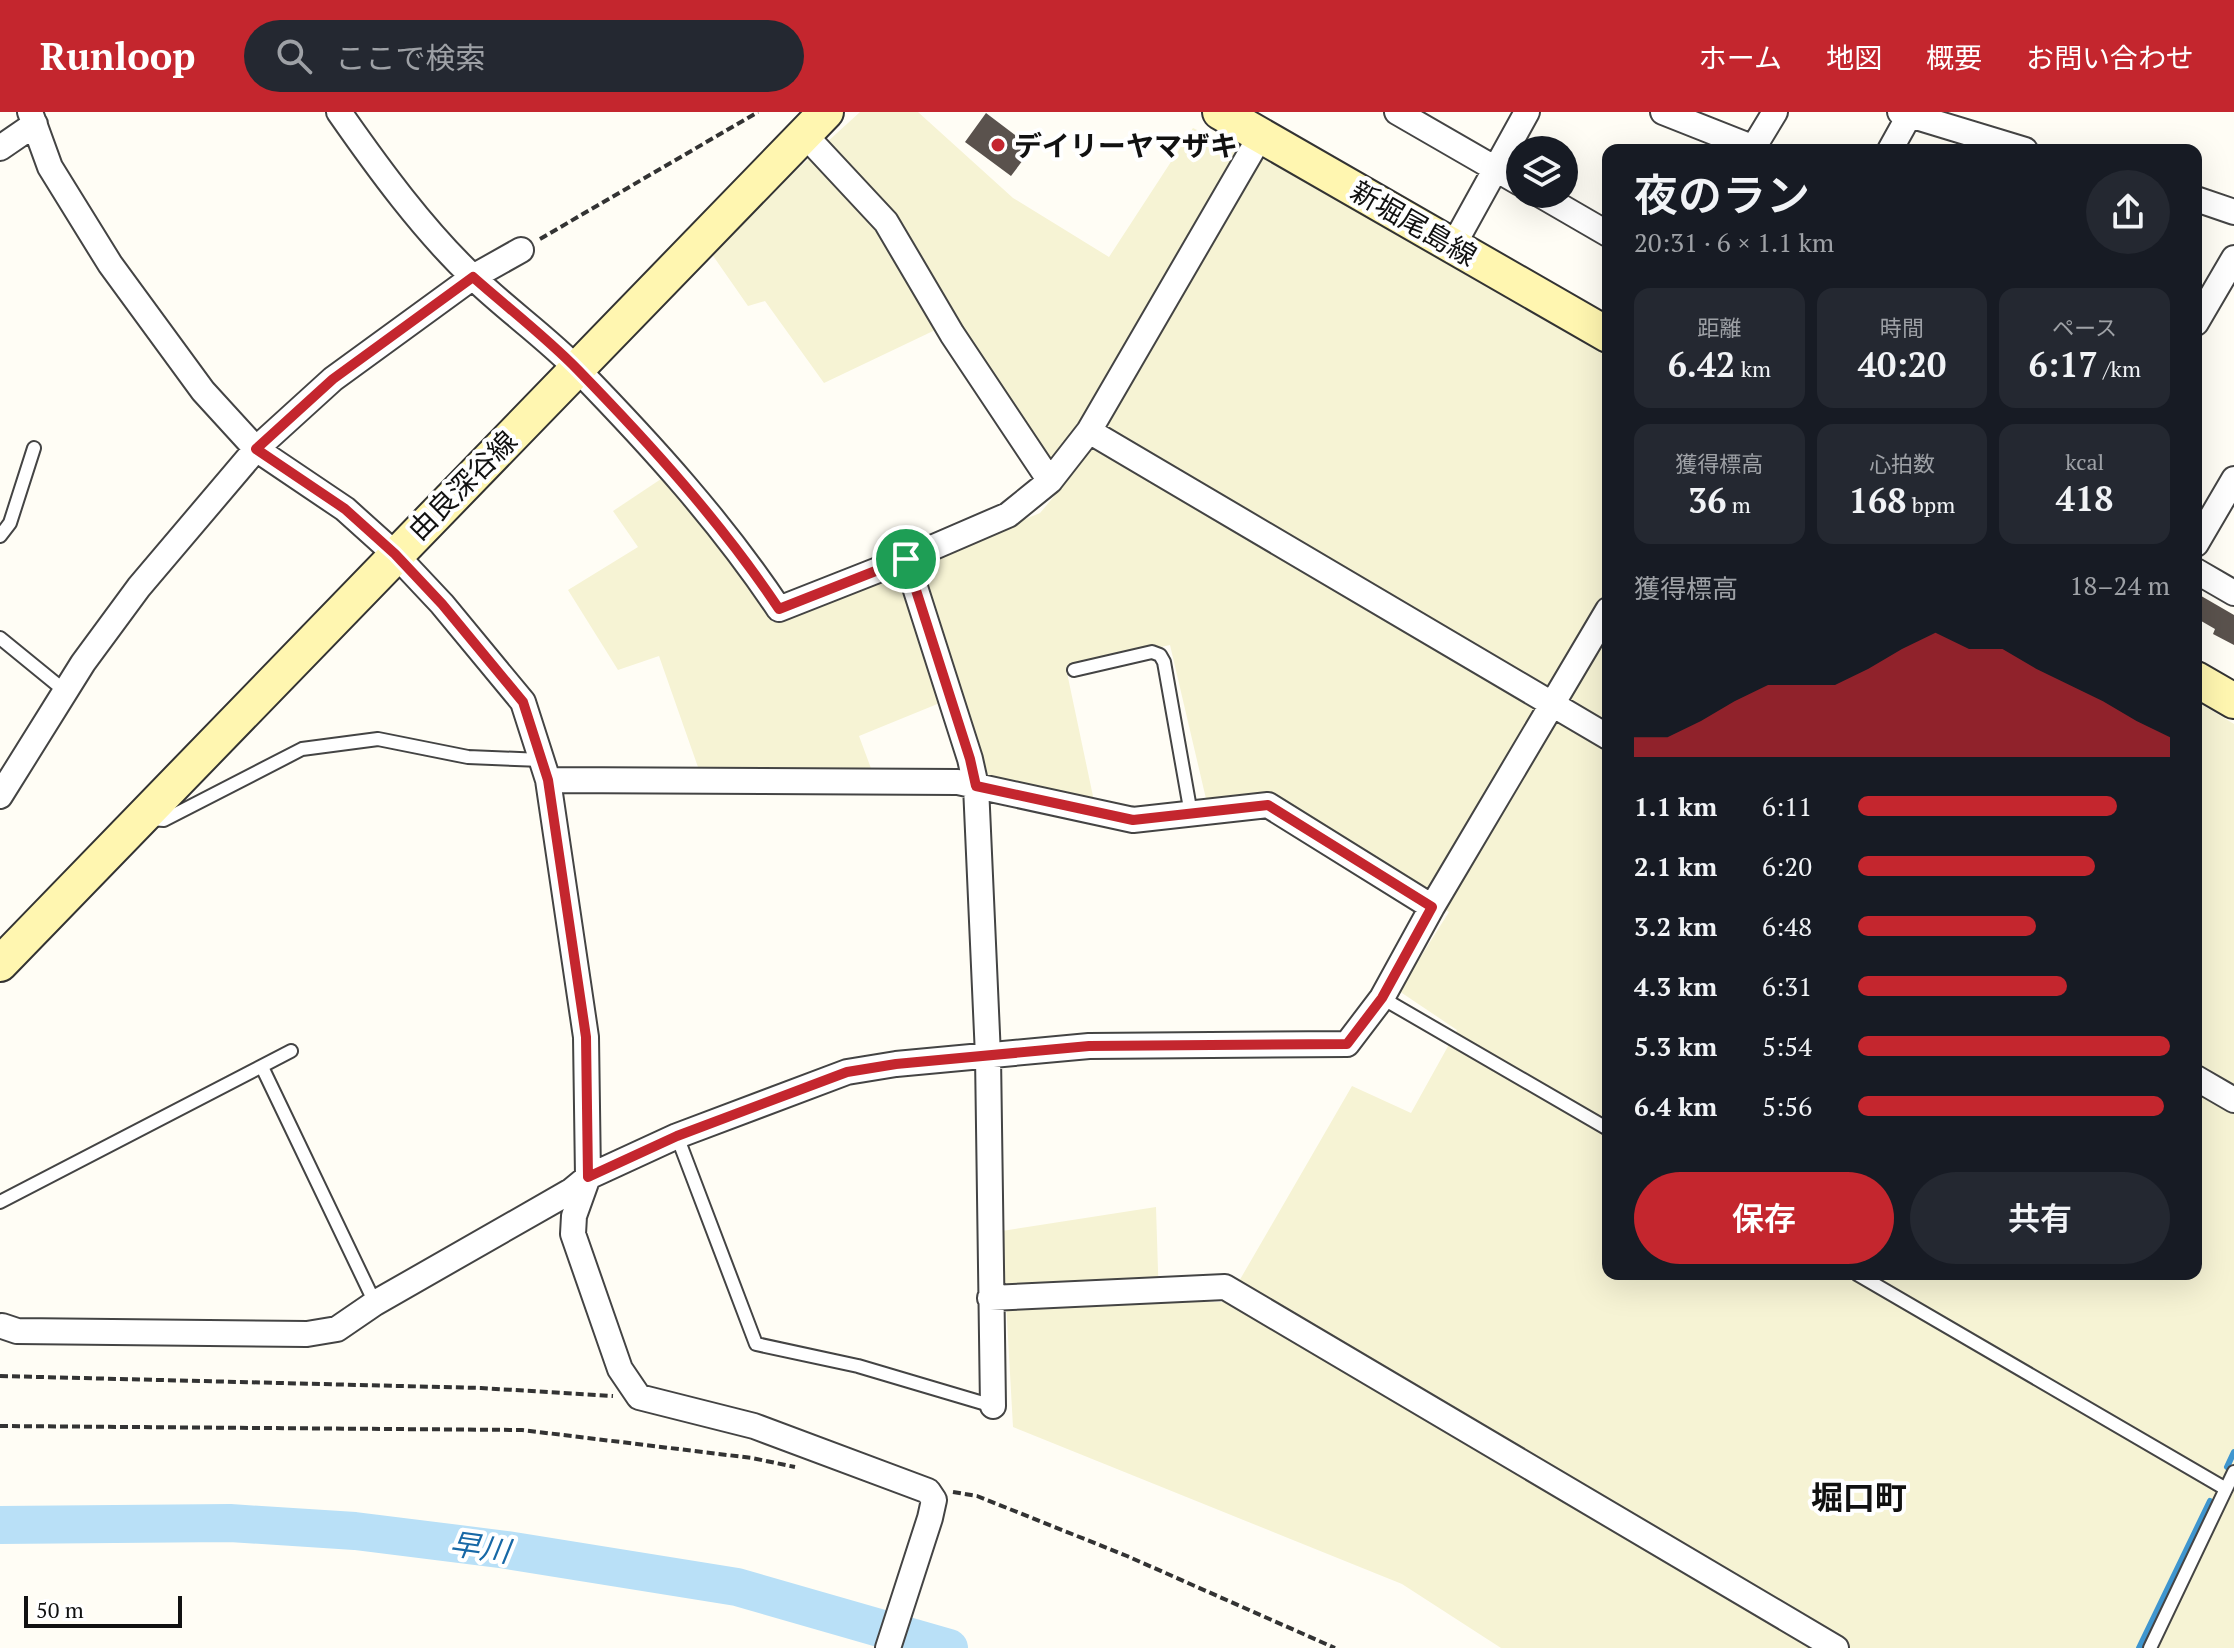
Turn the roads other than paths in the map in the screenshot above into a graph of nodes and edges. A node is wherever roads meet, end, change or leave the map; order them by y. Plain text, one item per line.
1 (339, 112) edge
2 (1220, 112) edge
3 (1397, 112) edge
4 (1527, 112) edge
5 (1663, 112) edge
6 (1775, 112) edge
7 (1905, 113) edge
8 (33, 118) edge
9 (815, 122) edge
10 (1261, 135) junction
11 (1741, 144) edge
12 (1756, 144) edge
13 (1892, 144) edge
14 (2006, 144) edge
15 (0, 148) edge
16 (1496, 169) junction
17 (1506, 175) edge
18 (2202, 201) edge
19 (1563, 208) edge
20 (2234, 212) edge
21 (1602, 231) edge
22 (1453, 246) junction
23 (521, 250) road end
24 (2234, 258) edge
25 (473, 277) junction
26 (2202, 313) edge
27 (1602, 332) edge
28 (577, 369) junction
29 (1089, 431) junction
30 (34, 448) dead end
31 (256, 449) junction
32 (2234, 479) edge
33 (1050, 481) junction
34 (2202, 534) edge
35 (0, 536) edge
36 (395, 554) junction
37 (906, 559) junction
38 (2202, 574) edge
39 (2234, 593) edge
40 (1602, 620) edge
41 (0, 638) edge
42 (1074, 670) dead end
43 (2202, 682) edge
44 (65, 691) junction
45 (2234, 701) edge
46 (1553, 705) junction
47 (1602, 734) edge
48 (545, 770) junction
49 (976, 786) junction
50 (0, 796) edge
51 (1191, 814) junction
52 (141, 818) junction
53 (1432, 907) junction
54 (0, 964) edge
55 (1382, 998) junction
56 (291, 1051) dead end
57 (988, 1056) junction
58 (262, 1067) junction
59 (2202, 1081) edge
60 (2234, 1100) edge
61 (1602, 1126) edge
62 (677, 1136) junction
63 (588, 1177) junction
64 (0, 1202) edge
65 (1867, 1280) edge
66 (990, 1298) junction
67 (375, 1303) junction
68 (1, 1325) edge
69 (993, 1406) joint
70 (2234, 1472) edge
71 (2226, 1489) junction
72 (888, 1648) edge
73 (1836, 1648) edge
74 (2150, 1648) edge

1 - 25 street
2 - 10 main road, 新堀尾島線
3 - 16 street
4 - 16 street
5 - 11 street
6 - 12 street
7 - 13 street
7 - 14 street
8 - 15 street
8 - 31 street
9 - 28 main road, 由良深谷線
9 - 33 street
10 - 22 main road, 新堀尾島線
10 - 29 street
16 - 17 street
16 - 22 street
18 - 20 street
19 - 21 street
22 - 27 main road, 新堀尾島線
23 - 25 street
24 - 26 street
25 - 28 street
25 - 31 street
28 - 36 main road, 由良深谷線
28 - 37 street
29 - 33 street
29 - 46 street
30 - 35 lane
31 - 36 street
31 - 44 street
32 - 34 street
33 - 37 street
36 - 48 street
36 - 52 main road, 由良深谷線
37 - 49 street
38 - 39 street
40 - 46 street
41 - 44 lane
42 - 51 lane
43 - 45 main road
44 - 50 street
46 - 47 street
46 - 53 street
48 - 49 street
48 - 52 lane
48 - 63 street
49 - 51 street
49 - 57 street
51 - 53 street
52 - 54 main road, 由良深谷線
53 - 55 street
55 - 57 street
55 - 61 lane
56 - 58 lane
57 - 62 street
57 - 66 street
58 - 64 lane
58 - 67 lane
59 - 60 street
62 - 63 street
62 - 69 lane
63 - 67 street
63 - 72 street
65 - 71 lane
66 - 69 street
66 - 73 street
67 - 68 street
70 - 71 lane
71 - 74 lane

